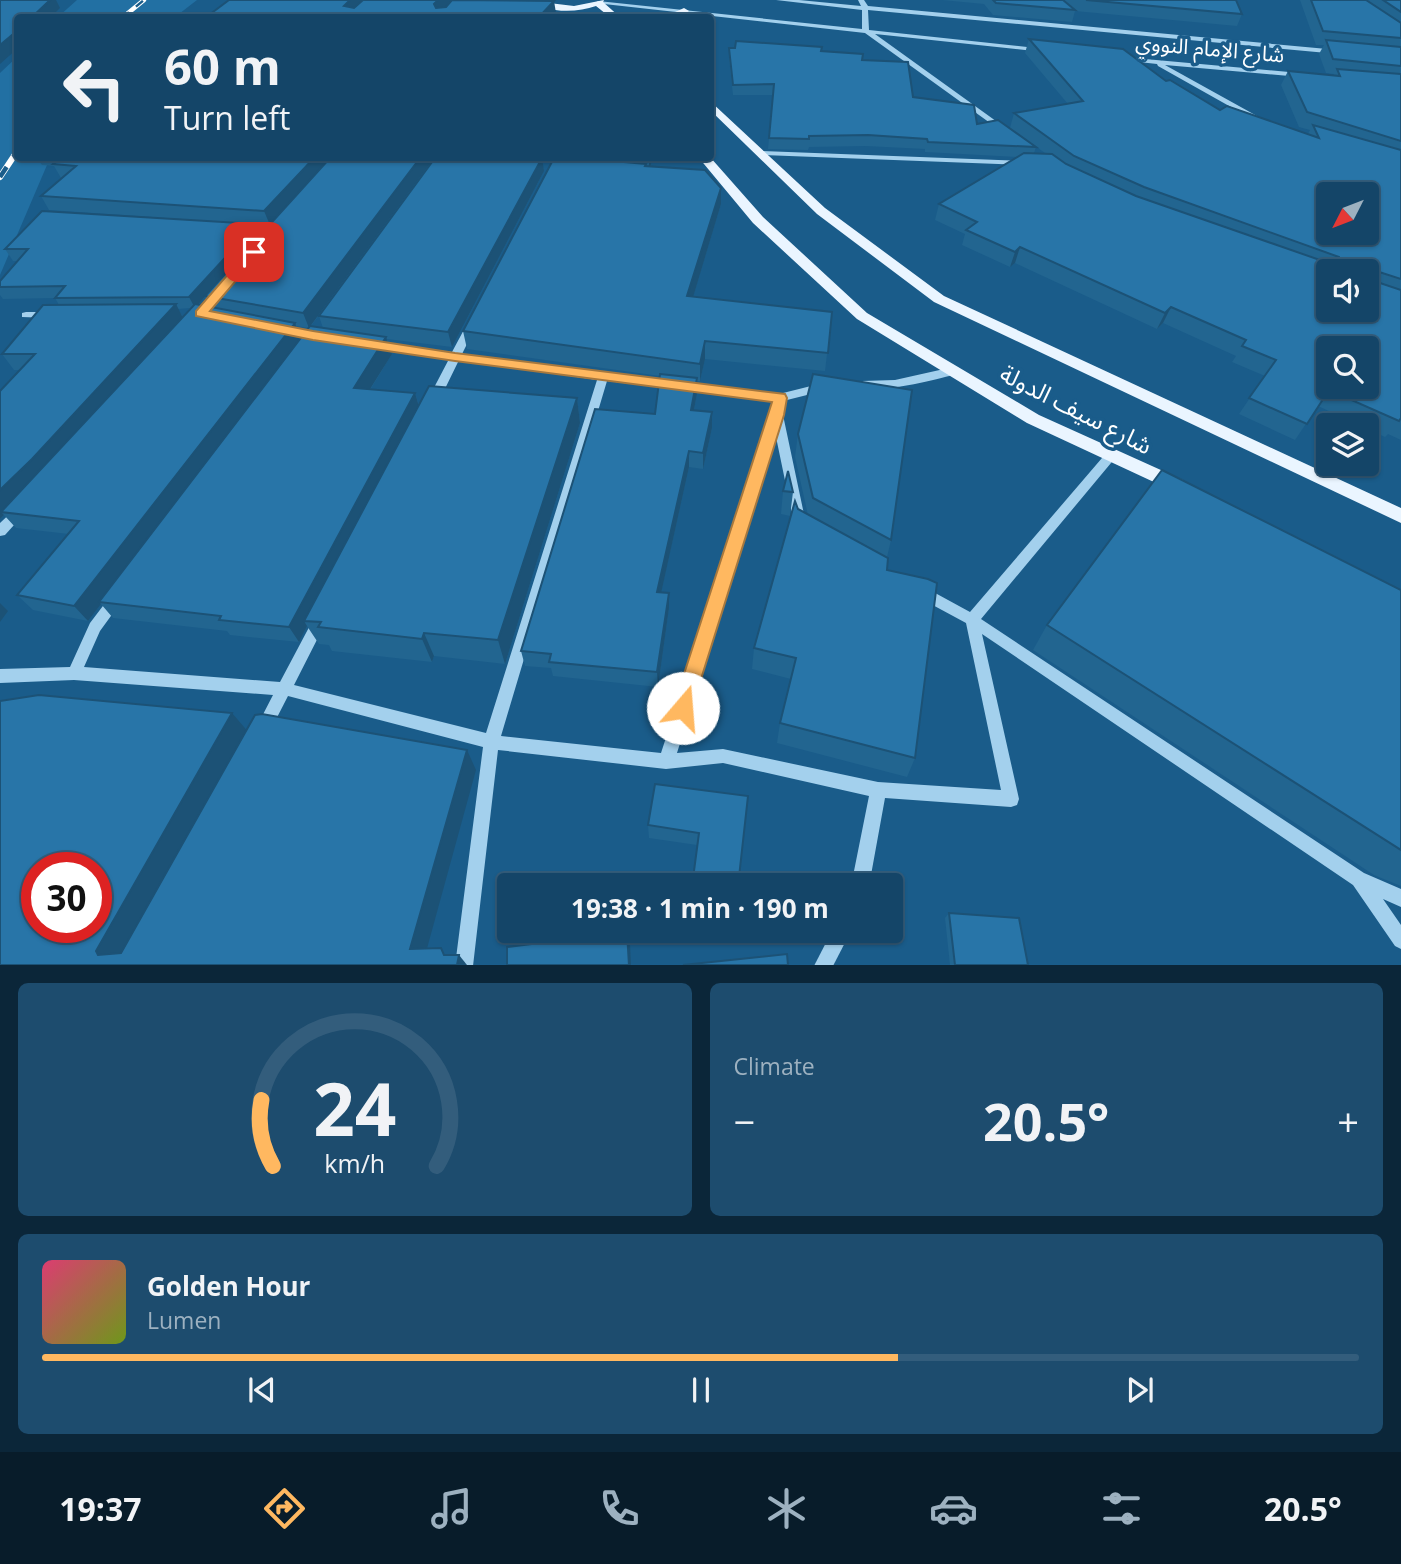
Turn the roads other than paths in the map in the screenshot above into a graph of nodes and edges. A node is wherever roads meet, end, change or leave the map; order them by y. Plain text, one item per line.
1 (528, 0) edge
2 (779, 0) edge
3 (599, 1) edge
4 (863, 3) edge
5 (571, 9) junction
6 (684, 11) junction
7 (576, 14) edge
8 (613, 14) edge
9 (676, 14) edge
10 (712, 14) edge
11 (714, 14) edge
12 (864, 30) junction
13 (1052, 51) edge
14 (1346, 52) edge
15 (1120, 58) edge
16 (1154, 62) junction
17 (1305, 76) edge
18 (714, 108) edge
19 (1258, 120) edge
20 (1016, 140) edge
21 (763, 153) junction
22 (707, 161) edge
23 (1035, 163) edge
24 (480, 310) edge
25 (26, 315) dead end
26 (66, 315) edge
27 (364, 343) edge
28 (455, 357) junction
29 (953, 371) junction
30 (603, 377) junction
31 (846, 386) edge
32 (833, 387) edge
33 (779, 398) junction
34 (777, 415) junction
35 (424, 418) edge
36 (1112, 454) junction
37 (1187, 490) edge
38 (25, 505) edge
39 (1401, 516) edge
40 (0, 531) edge
41 (813, 533) edge
42 (129, 583) edge
43 (911, 586) edge
44 (329, 603) edge
45 (972, 620) junction
46 (74, 673) junction
47 (0, 676) edge
48 (285, 689) junction
49 (259, 737) edge
50 (491, 742) junction
51 (666, 761) junction
52 (878, 790) junction
53 (862, 873) edge
54 (1358, 879) junction
55 (1401, 898) edge
56 (1401, 940) edge
57 (835, 943) edge
58 (464, 965) edge
59 (823, 965) edge

1 - 5 main road
2 - 4 street
3 - 5 main road
3 - 6 street
3 - 8 main road
4 - 12 street
4 - 14 street
5 - 7 main road
6 - 9 main road
6 - 10 street
11 - 12 street
12 - 13 street
12 - 20 street
15 - 16 street, شارع الإمام النووي
16 - 17 street, شارع الإمام النووي
16 - 19 street
18 - 21 main road, شارع سيف الدولة
21 - 23 street
21 - 39 main road, شارع سيف الدولة
22 - 29 main road, شارع سيف الدولة
24 - 28 street
25 - 26 street
27 - 28 street
28 - 30 street
28 - 35 street
29 - 31 street
29 - 36 main road, شارع سيف الدولة
30 - 33 street
30 - 50 street
32 - 33 street
33 - 34 street
34 - 41 street
34 - 51 street
36 - 37 main road, شارع سيف الدولة
36 - 45 street
38 - 40 street
42 - 46 street
43 - 45 street
44 - 48 street
45 - 52 street
45 - 54 street
46 - 47 street
46 - 48 street
48 - 49 street
48 - 50 street
50 - 51 street
50 - 58 street
51 - 52 street
52 - 53 street
54 - 55 street
54 - 56 street
57 - 59 street

